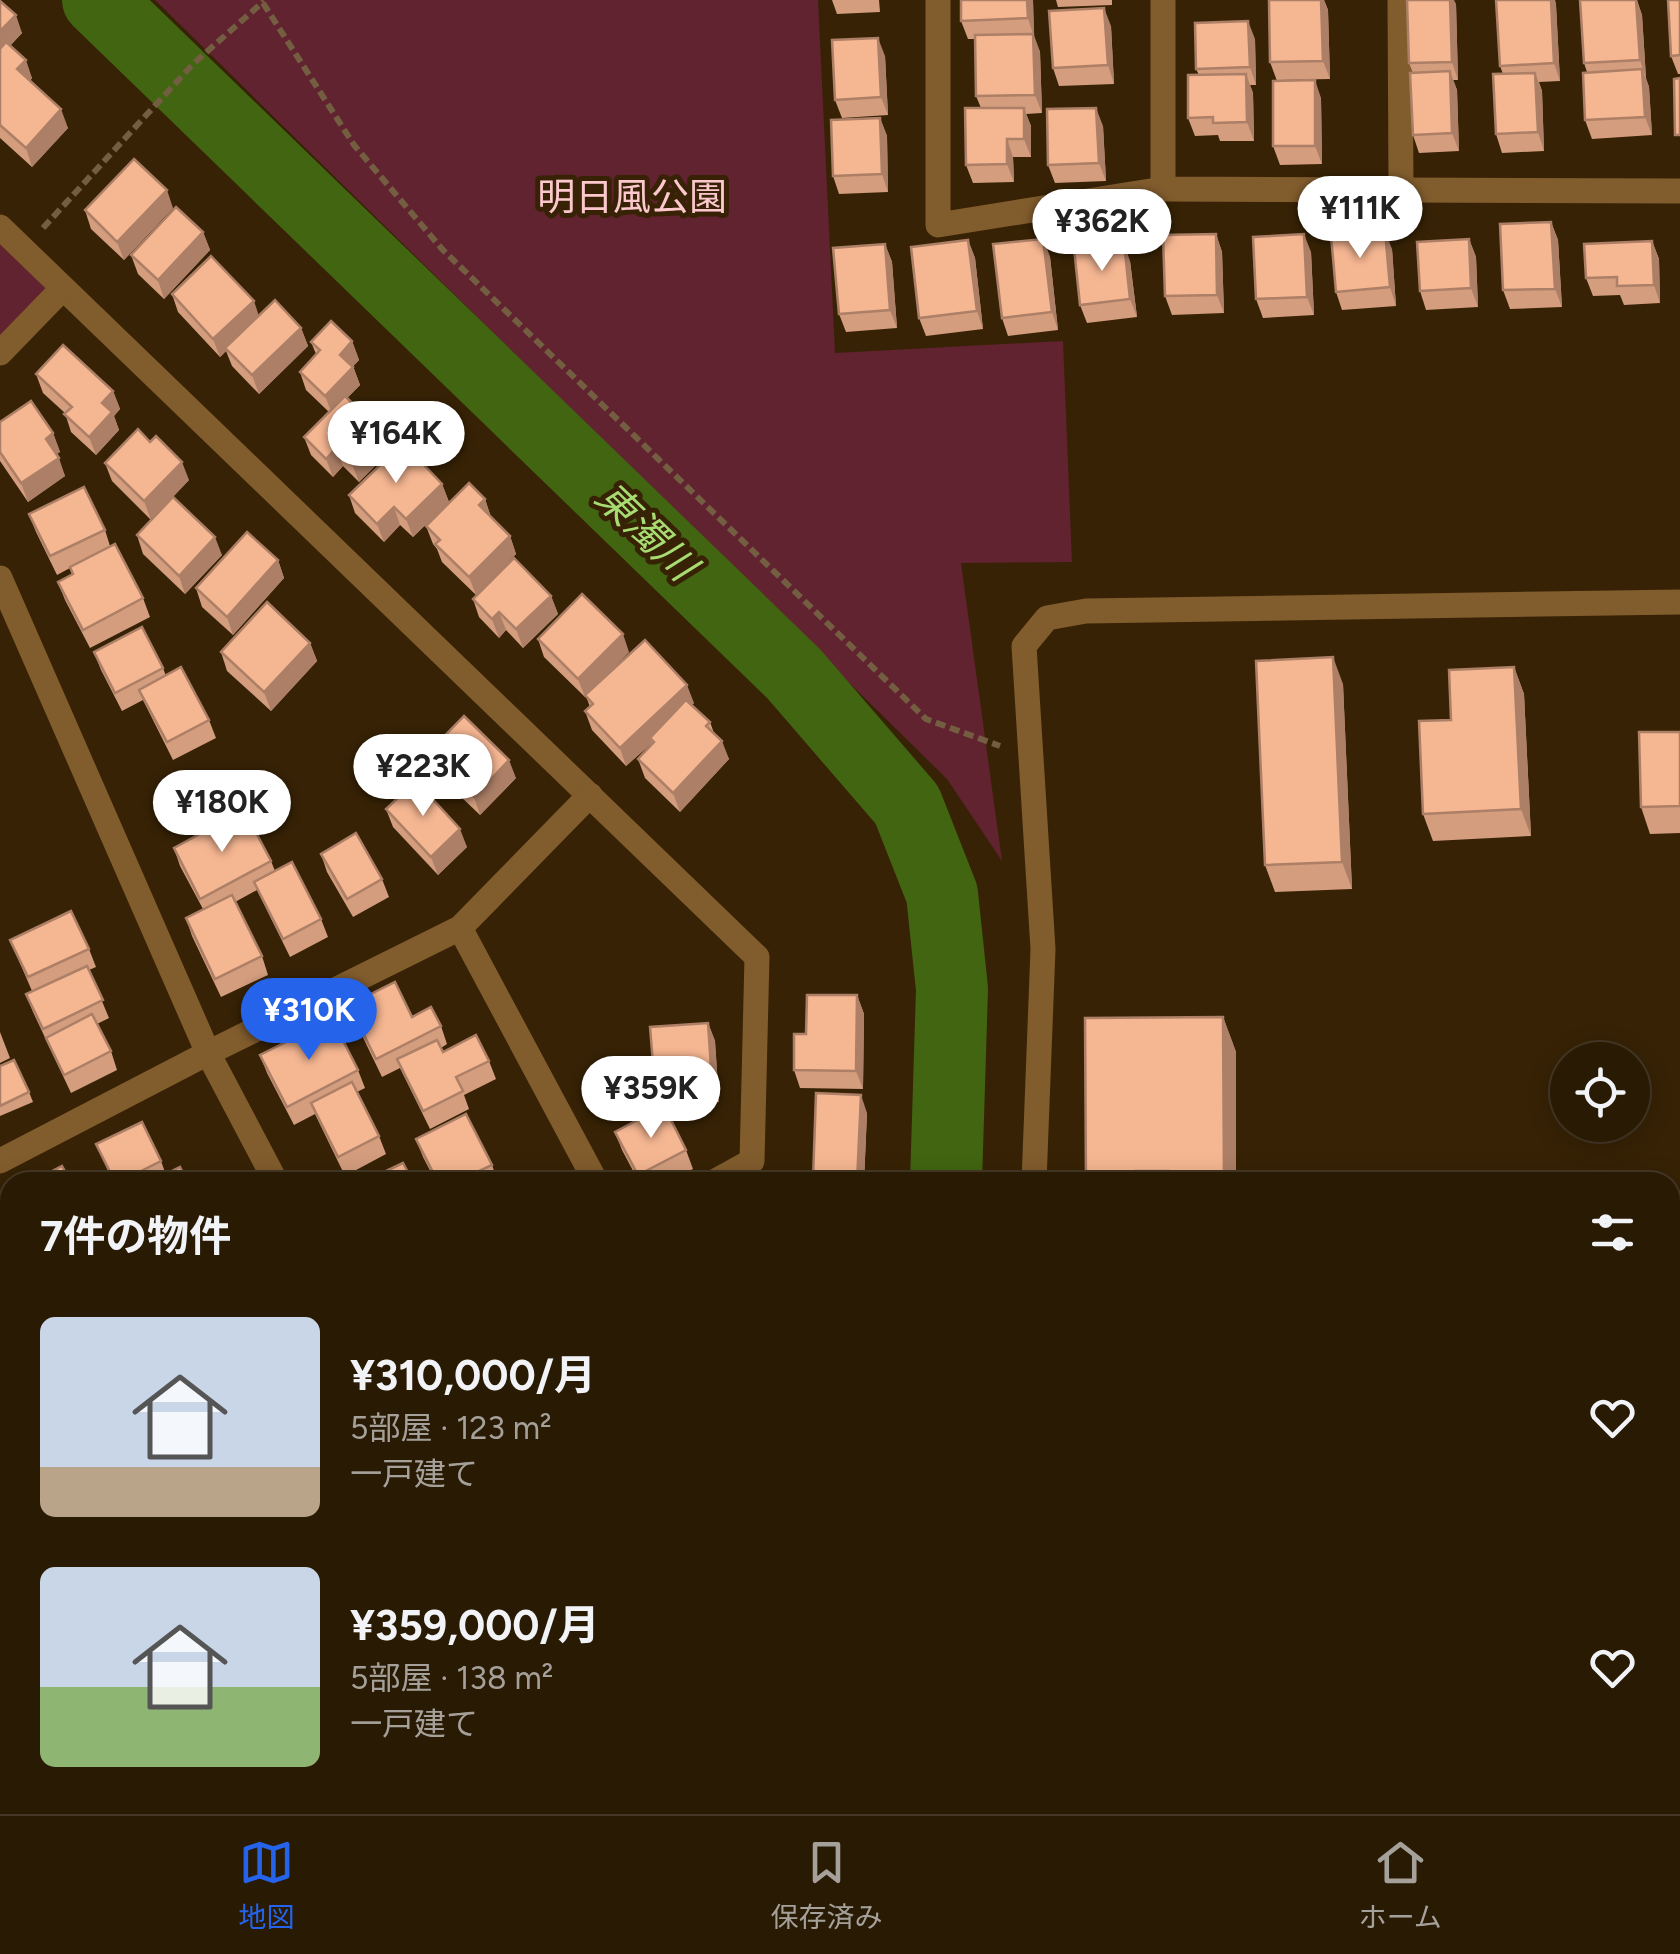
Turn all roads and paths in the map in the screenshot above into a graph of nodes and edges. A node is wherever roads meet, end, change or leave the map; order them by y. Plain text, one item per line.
1 (938, 0) edge
2 (1163, 0) edge
3 (1400, 0) edge
4 (264, 2) edge
5 (1400, 188) junction
6 (1163, 189) junction
7 (1680, 191) edge
8 (0, 228) edge
9 (24, 250) junction
10 (64, 288) junction
11 (0, 353) edge
12 (0, 578) edge
13 (1680, 602) edge
14 (1031, 758) junction
15 (590, 796) junction
16 (460, 928) junction
17 (208, 1052) junction
18 (0, 1162) edge
19 (271, 1172) edge
20 (591, 1172) edge
21 (732, 1172) edge
22 (1034, 1172) edge

1 - 6 street
2 - 6 street
3 - 5 street
4 - 9 path
4 - 14 path
5 - 6 street
5 - 7 street
8 - 9 street
9 - 10 street
10 - 11 street
10 - 15 street
12 - 17 street
13 - 14 street
14 - 22 street
15 - 16 street
15 - 21 street
16 - 17 street
16 - 20 street
17 - 18 street
17 - 19 street

